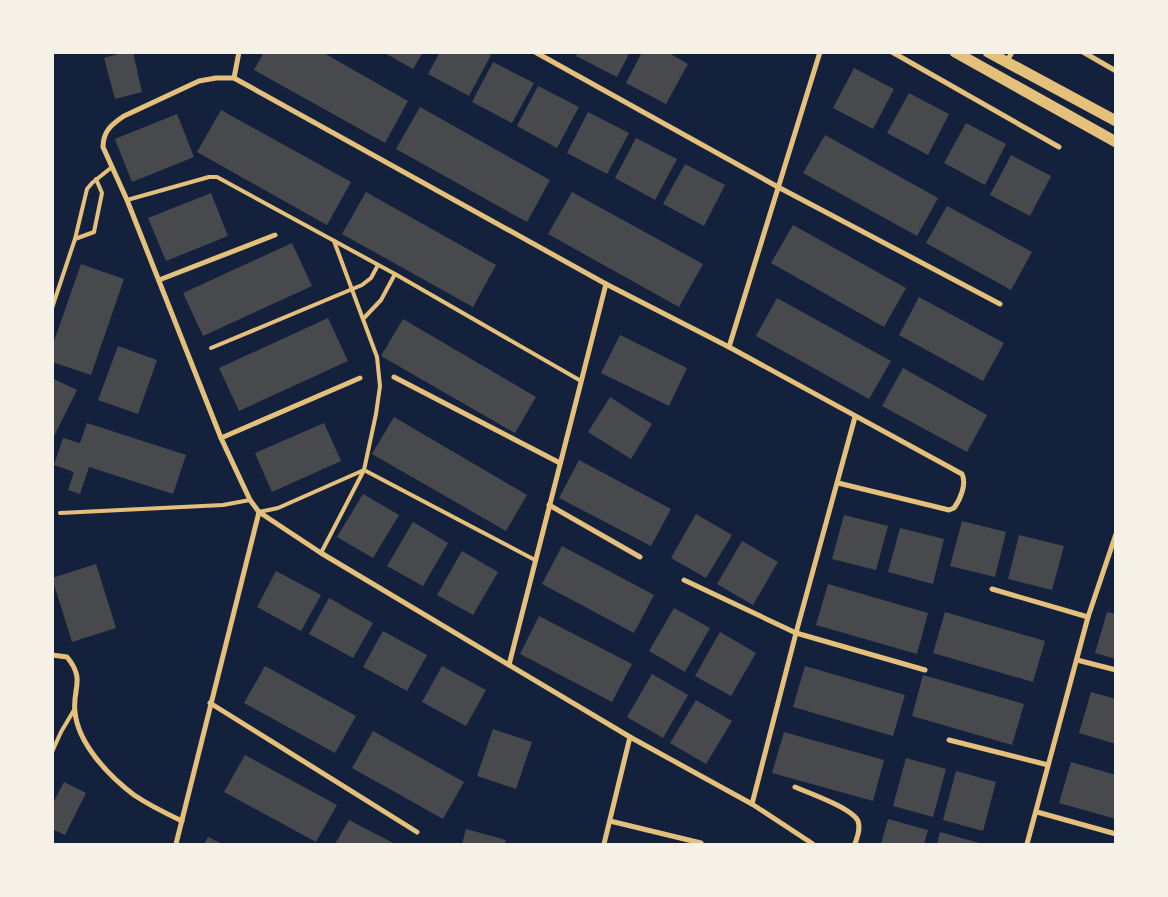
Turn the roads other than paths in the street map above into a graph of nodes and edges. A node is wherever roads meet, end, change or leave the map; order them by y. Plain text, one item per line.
1 (239, 52) edge
2 (534, 52) edge
3 (820, 52) edge
4 (892, 52) edge
5 (955, 52) edge
6 (988, 52) edge
7 (1012, 52) edge
8 (1083, 52) edge
9 (1006, 63) junction
10 (1116, 71) edge
11 (234, 78) junction
12 (1116, 121) edge
13 (1116, 142) edge
14 (1059, 146) dead end
15 (112, 167) junction
16 (96, 179) junction
17 (778, 187) junction
18 (126, 200) junction
19 (275, 235) dead end
20 (75, 239) junction
21 (334, 241) junction
22 (378, 265) junction
23 (395, 274) junction
24 (159, 280) junction
25 (606, 284) junction
26 (351, 288) junction
27 (1000, 304) dead end
28 (52, 308) edge
29 (364, 319) junction
30 (729, 347) junction
31 (211, 348) dead end
32 (394, 377) dead end
33 (360, 378) dead end
34 (581, 381) junction
35 (855, 417) junction
36 (221, 438) junction
37 (560, 463) junction
38 (364, 470) junction
39 (838, 483) junction
40 (250, 500) junction
41 (549, 505) junction
42 (259, 512) junction
43 (60, 513) dead end
44 (1116, 534) edge
45 (321, 554) junction
46 (640, 557) dead end
47 (535, 560) junction
48 (684, 580) dead end
49 (992, 590) dead end
50 (1088, 617) junction
51 (796, 633) junction
52 (52, 655) edge
53 (1077, 660) junction
54 (508, 666) junction
55 (925, 670) dead end
56 (1116, 670) edge
57 (210, 703) junction
58 (74, 710) junction
59 (630, 737) junction
60 (949, 740) dead end
61 (52, 752) edge
62 (1048, 765) junction
63 (795, 787) dead end
64 (752, 804) junction
65 (1037, 812) junction
66 (610, 820) junction
67 (182, 821) junction
68 (417, 832) dead end
69 (1116, 834) edge
70 (701, 843) dead end
71 (176, 844) edge
72 (604, 844) edge
73 (813, 844) edge
74 (855, 844) edge
75 (1027, 844) edge

1 - 11 street
2 - 17 street
3 - 17 street
4 - 14 street
5 - 13 main road
6 - 9 main road
7 - 9 street
8 - 10 street
9 - 12 main road
11 - 15 street
11 - 25 street
15 - 16 lane
15 - 18 street
16 - 20 lane
16 - 20 lane
17 - 27 street
17 - 30 street
18 - 21 lane
18 - 24 street
19 - 24 street
20 - 28 lane
21 - 22 lane
21 - 26 lane
22 - 23 lane
22 - 26 lane
23 - 29 lane
23 - 34 lane
24 - 36 street
25 - 30 street
25 - 34 street
26 - 29 lane
26 - 31 lane
29 - 38 lane
30 - 35 street
32 - 37 street
33 - 36 street
34 - 37 street
35 - 39 street
35 - 39 street
36 - 40 street
37 - 41 street
38 - 42 lane
38 - 45 lane
38 - 47 lane
39 - 51 street
40 - 42 street
40 - 43 lane
41 - 46 street
41 - 47 street
42 - 45 street
42 - 57 street
44 - 50 street
45 - 54 street
47 - 54 street
48 - 51 street
49 - 50 street
50 - 53 street
51 - 55 street
51 - 64 street
52 - 58 street
53 - 56 street
53 - 62 street
54 - 59 street
57 - 67 street
57 - 68 street
58 - 61 lane
58 - 67 street
59 - 64 street
59 - 66 street
60 - 62 street
62 - 65 street
63 - 74 street
64 - 73 street
65 - 69 street
65 - 75 street
66 - 70 street
66 - 72 street
67 - 71 street

